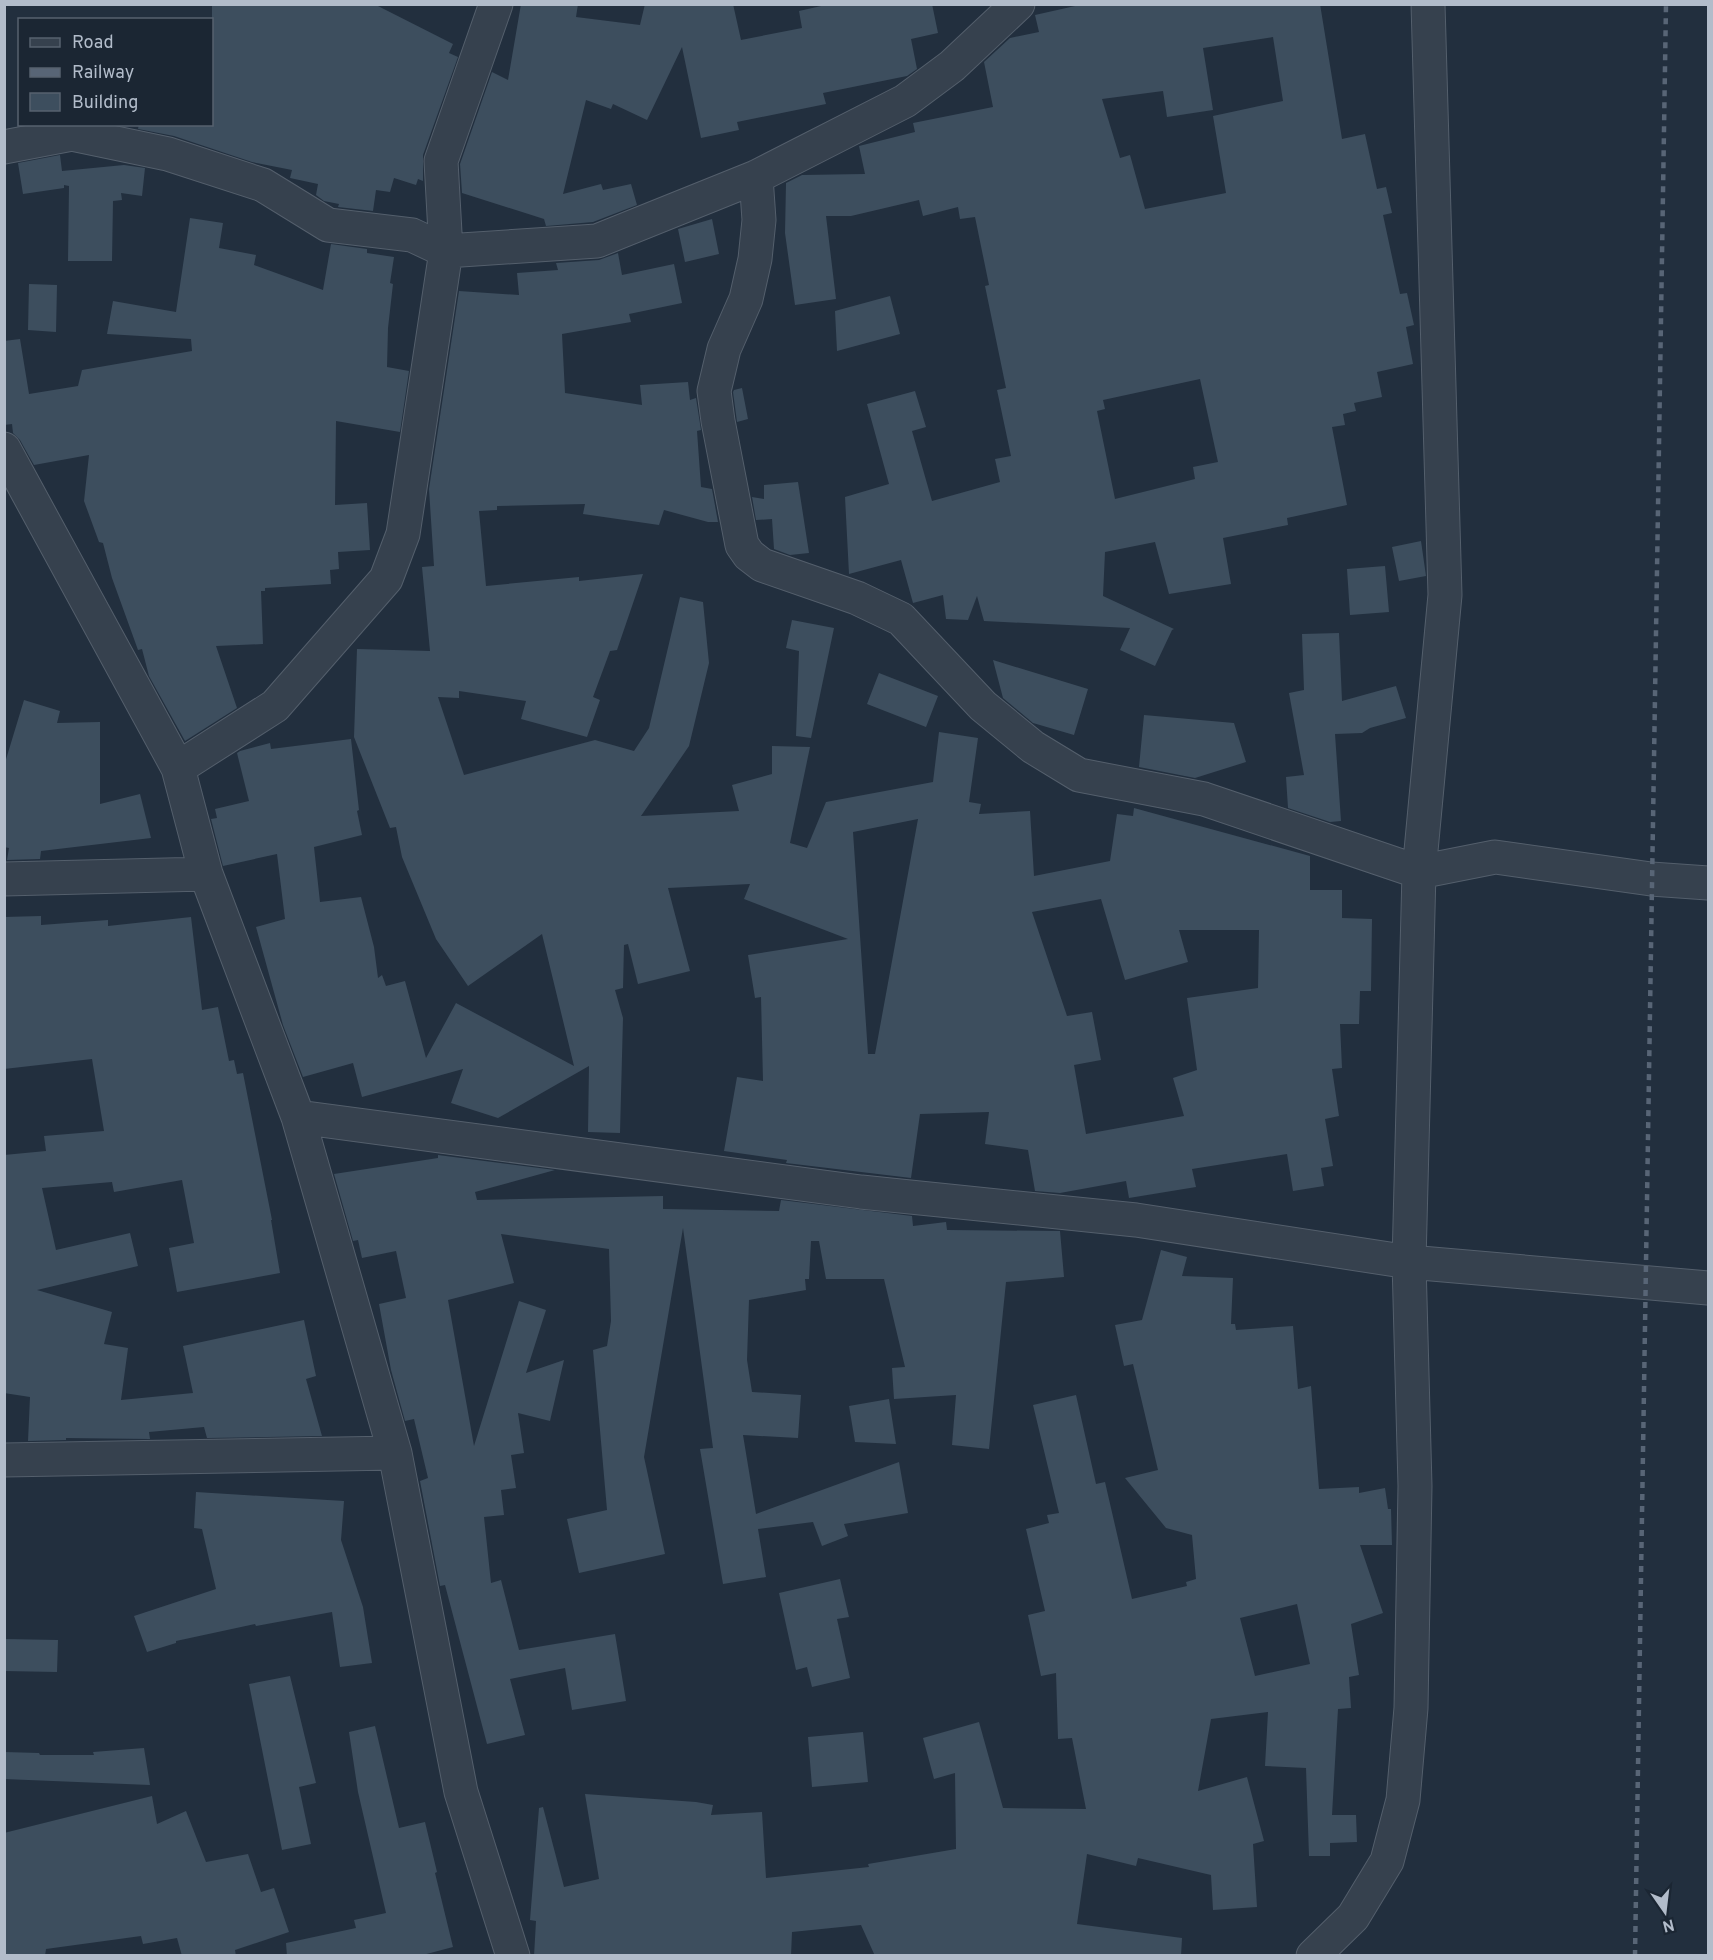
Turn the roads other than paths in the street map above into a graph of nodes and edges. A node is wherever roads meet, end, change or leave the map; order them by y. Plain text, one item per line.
1 (496, 4) edge
2 (1018, 4) edge
3 (1428, 4) edge
4 (4, 147) edge
5 (756, 177) junction
6 (446, 251) junction
7 (4, 449) edge
8 (178, 768) junction
9 (1419, 872) junction
10 (206, 874) junction
11 (4, 879) edge
12 (1708, 883) edge
13 (298, 1117) junction
14 (1409, 1262) junction
15 (1708, 1288) edge
16 (395, 1453) junction
17 (4, 1460) edge
18 (513, 1956) edge
19 (1313, 1956) edge

1 - 6 street
2 - 5 street
3 - 9 street
4 - 6 street
5 - 6 street
5 - 9 street
6 - 8 street
7 - 8 street
8 - 10 street
9 - 12 street
9 - 14 street
10 - 11 street
10 - 13 street
13 - 14 street
13 - 16 street
14 - 15 street
14 - 19 street
16 - 17 street
16 - 18 street

